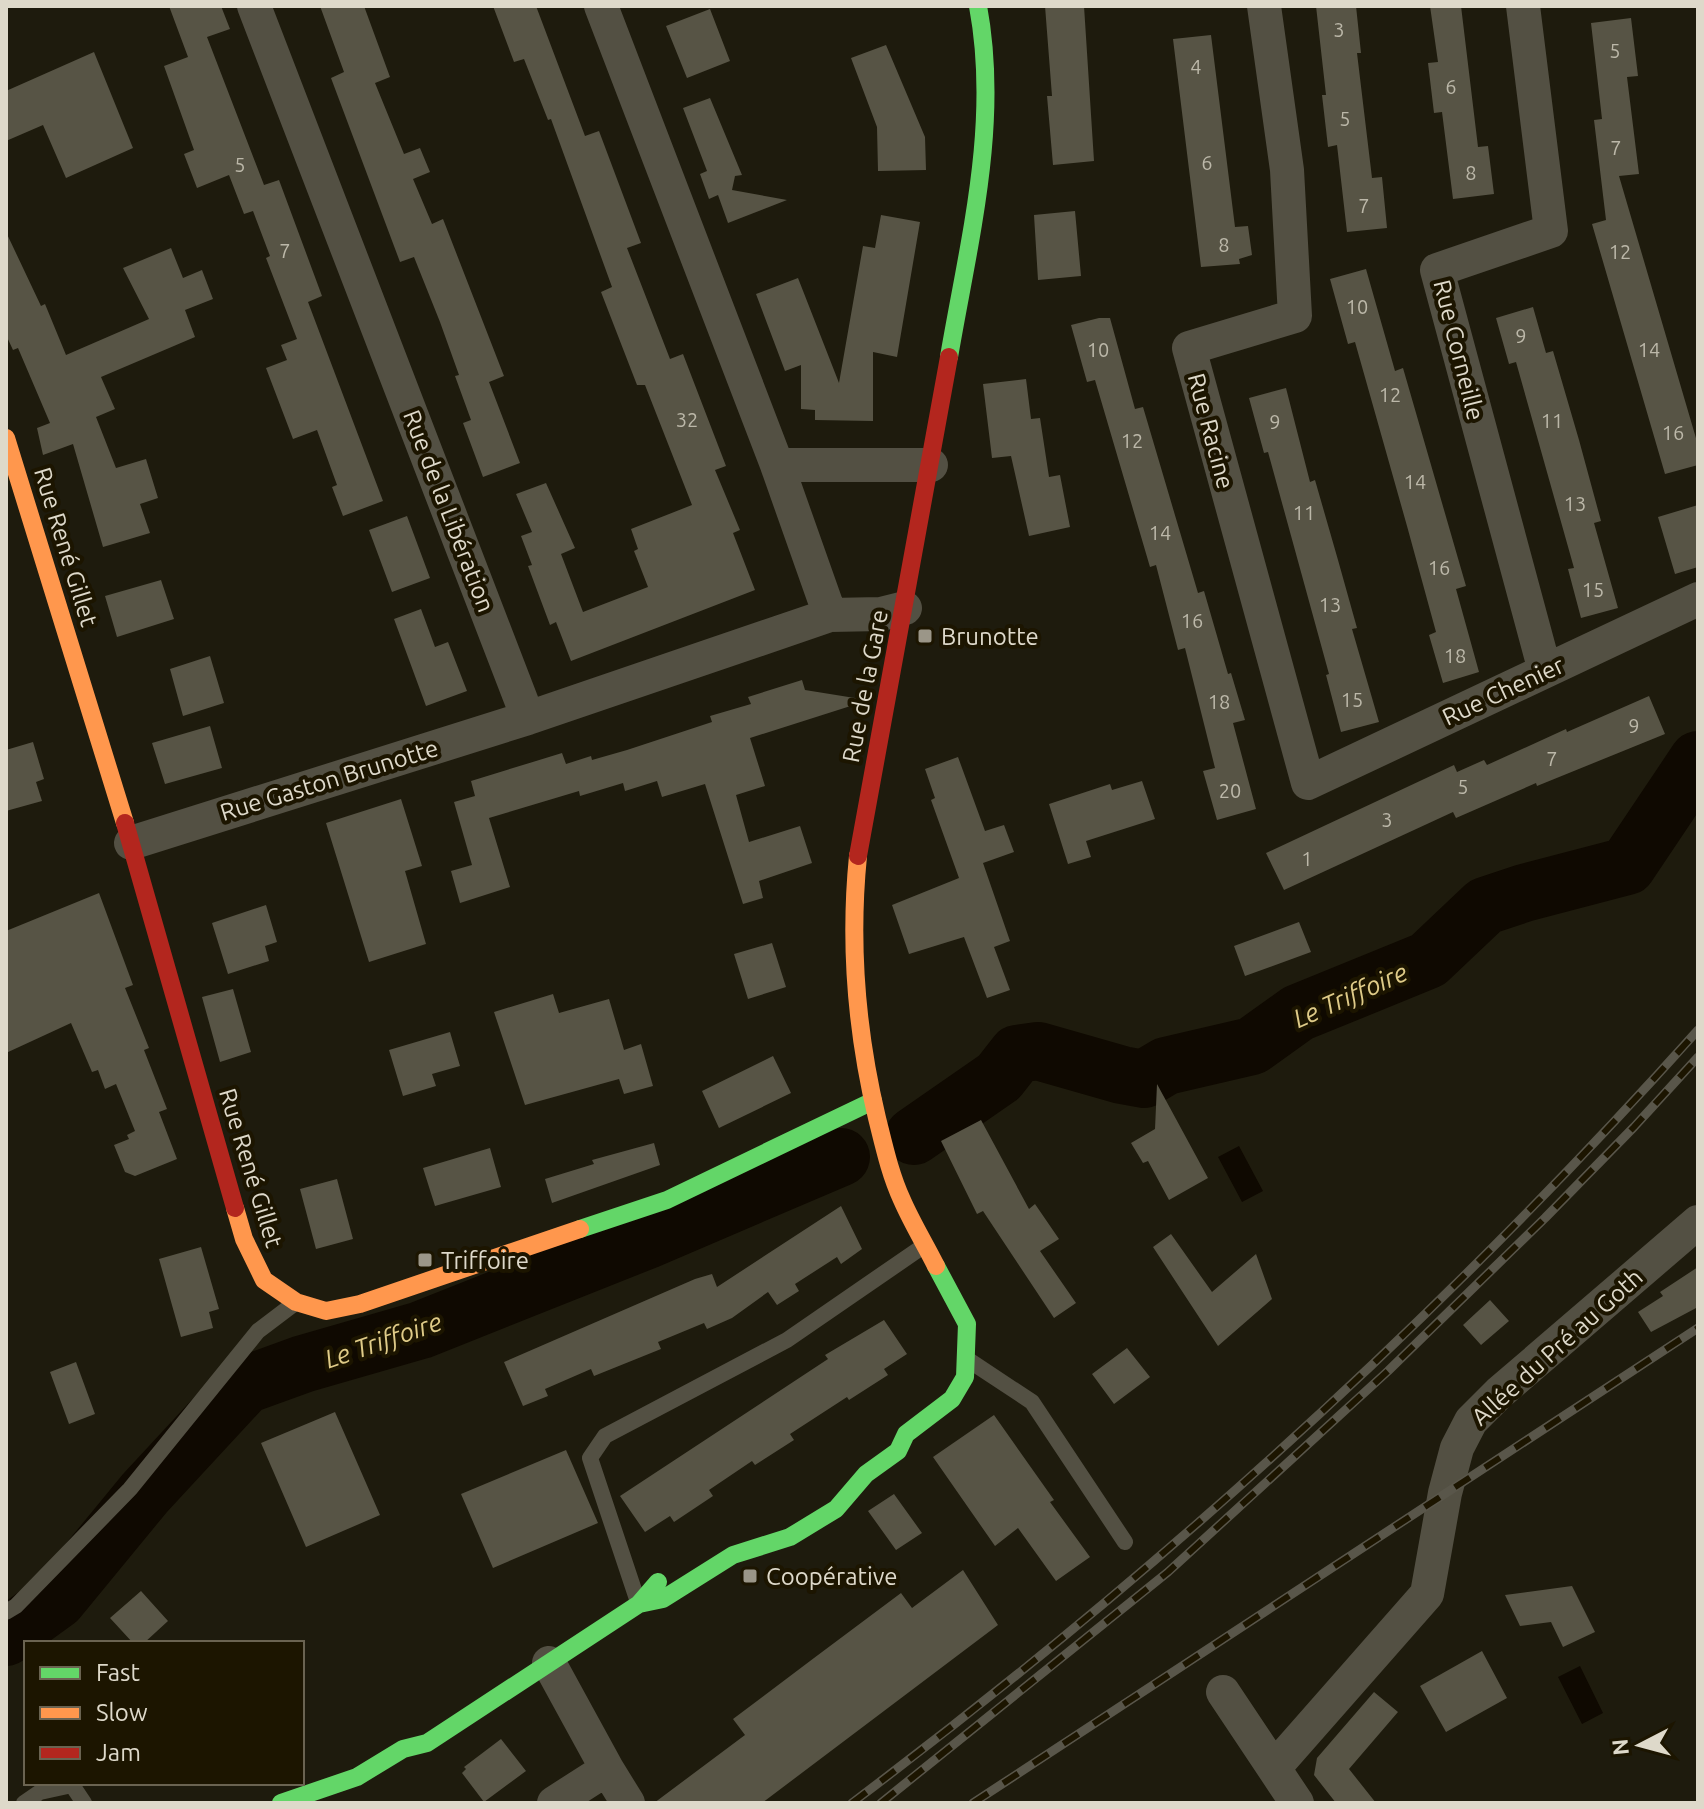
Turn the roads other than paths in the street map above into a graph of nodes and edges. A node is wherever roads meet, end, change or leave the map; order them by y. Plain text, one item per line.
1 (254, 6) edge
2 (601, 6) edge
3 (978, 6) edge
4 (1264, 6) edge
5 (1523, 6) edge
6 (6, 438) edge
7 (777, 465) junction
8 (931, 465) junction
9 (1698, 599) edge
10 (905, 608) junction
11 (830, 615) junction
12 (1545, 671) junction
13 (528, 718) junction
14 (1308, 783) joint
15 (131, 843) junction
16 (873, 1101) junction
17 (1698, 1222) edge
18 (925, 1245) junction
19 (296, 1302) junction
20 (967, 1360) junction
21 (906, 1434) junction
22 (865, 1452) dead end
23 (737, 1534) dead end
24 (1125, 1542) dead end
25 (639, 1604) junction
26 (6, 1612) edge
27 (549, 1663) junction
28 (1223, 1692) dead end
29 (427, 1743) junction
30 (1274, 1768) junction
31 (607, 1769) junction
32 (24, 1803) edge
33 (84, 1803) edge
34 (281, 1803) edge
35 (335, 1803) edge
36 (554, 1803) edge
37 (628, 1803) edge
38 (1297, 1803) edge

1 - 13 street, Rue de la Libération
2 - 7 street
3 - 8 street, Rue de la Gare
4 - 14 street, Rue Racine
5 - 12 street, Rue Corneille
6 - 15 street, Rue René Gillet
7 - 8 street
7 - 11 street
8 - 10 street, Rue de la Gare
9 - 12 street, Rue Chenier
10 - 11 street
10 - 16 street, Rue de la Gare
11 - 13 street
12 - 14 street, Rue Chenier
13 - 15 street, Rue Gaston Brunotte
15 - 19 street, Rue René Gillet
16 - 18 street, Rue de la Gare
16 - 19 street, Rue René Gillet
17 - 30 street, Allée du Pré au Goth
18 - 20 street, Rue de la Gare
18 - 25 lane
19 - 26 lane
20 - 21 street
20 - 24 lane
21 - 22 street
21 - 25 street
23 - 25 street
25 - 27 street
27 - 29 street
27 - 31 street
28 - 30 street
29 - 34 street
29 - 35 street
30 - 38 street
31 - 36 street
31 - 37 street
32 - 33 lane

